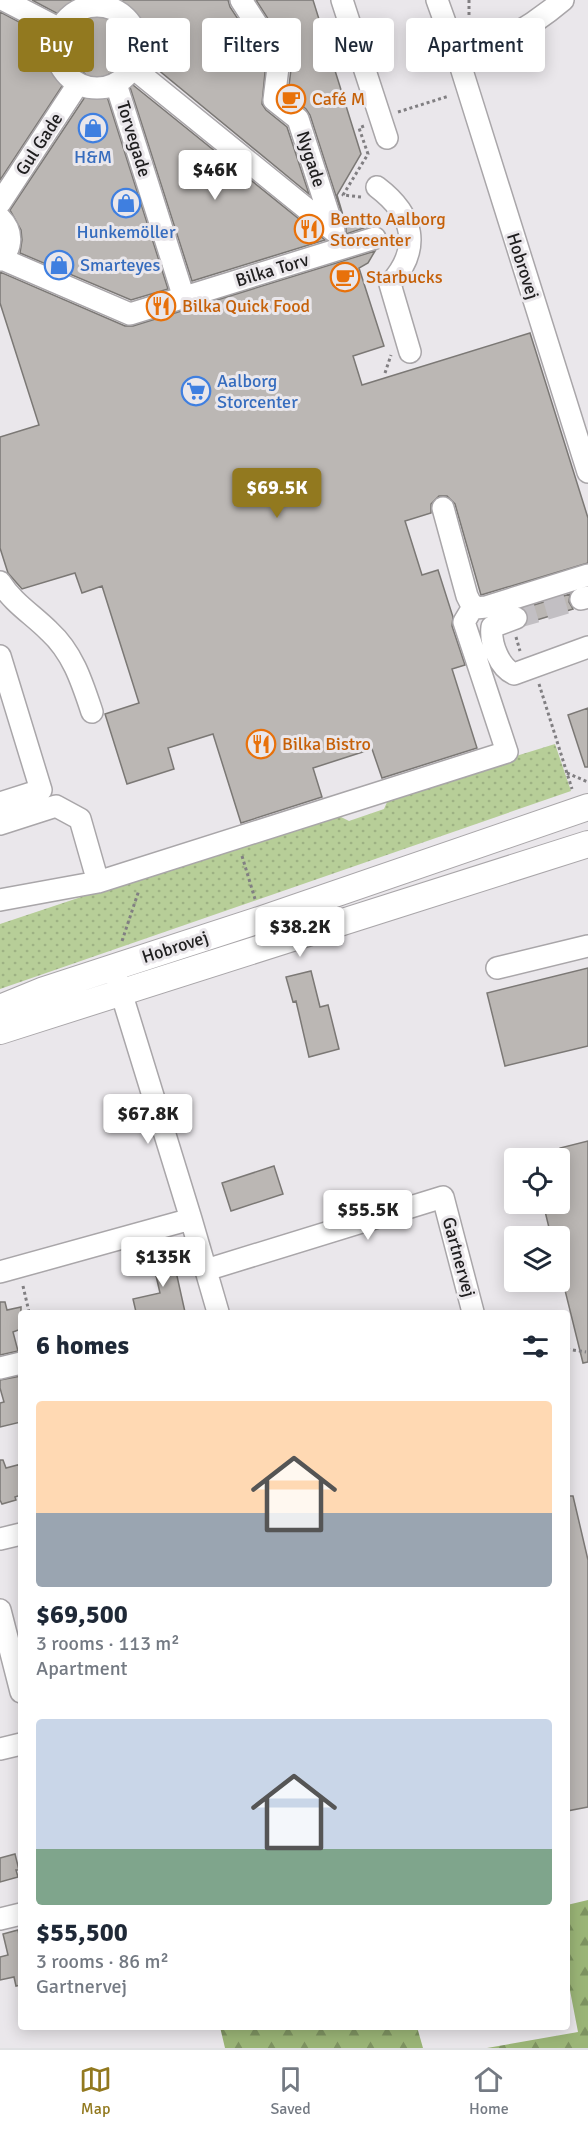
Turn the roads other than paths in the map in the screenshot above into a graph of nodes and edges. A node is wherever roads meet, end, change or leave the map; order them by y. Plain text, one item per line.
1 (4, 0) edge
2 (241, 0) edge
3 (342, 0) edge
4 (437, 0) edge
5 (563, 0) edge
6 (119, 6) edge
7 (39, 18) edge
8 (67, 18) edge
9 (443, 18) edge
10 (540, 18) edge
11 (64, 72) edge
12 (129, 72) edge
13 (138, 72) edge
14 (462, 72) edge
15 (78, 84) junction
16 (116, 84) junction
17 (387, 138) dead end
18 (377, 187) dead end
19 (0, 203) edge
20 (0, 218) edge
21 (375, 238) dead end
22 (1, 259) edge
23 (184, 297) junction
24 (410, 352) dead end
25 (588, 472) edge
26 (443, 508) dead end
27 (588, 575) edge
28 (0, 582) edge
29 (473, 607) junction
30 (516, 618) tunnel mouth
31 (588, 647) edge
32 (0, 656) edge
33 (92, 712) dead end
34 (0, 802) edge
35 (583, 808) edge
36 (0, 824) edge
37 (588, 844) edge
38 (98, 882) junction
39 (0, 900) edge
40 (588, 946) edge
41 (113, 967) junction
42 (497, 968) dead end
43 (121, 993) junction
44 (0, 1008) edge
45 (0, 1031) edge
46 (191, 1219) junction
47 (9, 1269) edge
48 (206, 1270) junction
49 (217, 1310) edge
50 (472, 1310) edge
51 (18, 1365) edge
52 (0, 1368) edge
53 (18, 1535) edge
54 (0, 1539) edge
55 (0, 1610) edge
56 (18, 1680) edge
57 (18, 1745) edge
58 (0, 1749) edge
59 (18, 1915) edge
60 (0, 1919) edge

1 - 7 street
2 - 13 street, Nygade
3 - 17 street
4 - 9 street, Hobrovej
5 - 10 street
6 - 8 street
11 - 15 street
12 - 16 street
14 - 25 street, Hobrovej
15 - 16 street
15 - 19 street, Gul Gade
16 - 23 street, Torvegade
18 - 24 street
20 - 22 street
21 - 23 street, Bilka Torv
22 - 23 street, Bilka Torv
26 - 29 street
27 - 29 street
28 - 33 street
29 - 38 street
30 - 31 street
32 - 34 street
35 - 41 main road, Hobrovej
36 - 38 street
37 - 43 main road, Hobrovej
38 - 39 street
40 - 42 street
41 - 43 street
41 - 44 main road, Hobrovej
43 - 45 main road, Hobrovej
43 - 46 street
46 - 47 street
46 - 48 street
48 - 49 street
48 - 50 street, Gartnervej
51 - 52 street
53 - 54 street
55 - 56 street
57 - 58 street
59 - 60 street

